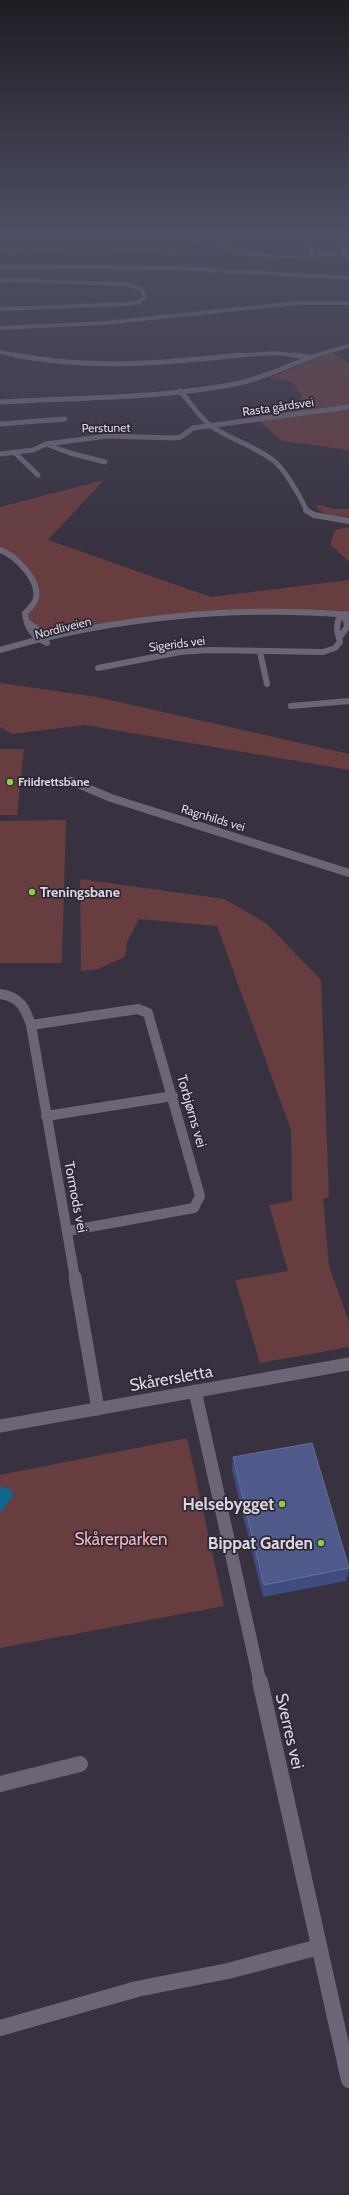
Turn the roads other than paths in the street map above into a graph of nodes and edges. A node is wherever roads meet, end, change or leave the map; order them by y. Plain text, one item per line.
1 (349, 346) edge
2 (0, 352) edge
3 (308, 357) junction
4 (180, 391) junction
5 (0, 402) edge
6 (349, 407) edge
7 (65, 419) dead end
8 (0, 424) edge
9 (210, 426) junction
10 (46, 444) junction
11 (14, 452) junction
12 (0, 454) edge
13 (105, 462) dead end
14 (38, 475) dead end
15 (349, 521) edge
16 (0, 550) edge
17 (246, 613) junction
18 (348, 618) edge
19 (338, 620) junction
20 (27, 622) junction
21 (37, 639) junction
22 (47, 640) junction
23 (340, 640) junction
24 (349, 642) edge
25 (0, 650) edge
26 (260, 652) junction
27 (0, 658) edge
28 (98, 668) dead end
29 (267, 684) dead end
30 (349, 701) edge
31 (291, 706) dead end
32 (71, 781) dead end
33 (349, 873) edge
34 (0, 994) edge
35 (31, 1025) junction
36 (173, 1096) junction
37 (46, 1116) junction
38 (68, 1231) junction
39 (349, 1364) edge
40 (195, 1391) junction
41 (98, 1409) junction
42 (0, 1426) edge
43 (80, 1764) dead end
44 (0, 1784) edge
45 (319, 1947) junction
46 (0, 2028) edge
47 (349, 2080) edge

1 - 3 street
2 - 3 street
3 - 4 street
4 - 5 street
4 - 9 street
6 - 9 street, Rasta gårdsvei
7 - 8 street
9 - 10 street, Perstunet
9 - 15 street
10 - 11 street, Perstunet
10 - 13 street
11 - 12 street, Perstunet
11 - 14 street
16 - 20 street
17 - 18 street, Nordliveien
17 - 19 street, Nordliveien
17 - 22 street, Nordliveien
18 - 19 street
18 - 23 street
19 - 23 street
20 - 21 street
20 - 22 street
21 - 22 street
21 - 25 street, Nordliveien
22 - 27 street, Nordliveien
23 - 24 street
23 - 26 street, Sigerids vei
26 - 28 street, Sigerids vei
26 - 29 street
30 - 31 street
32 - 33 street, Ragnhilds vei
34 - 35 street, Tormods vei
35 - 36 street, Torbjørns vei
35 - 37 street, Tormods vei
36 - 37 street
36 - 38 street, Torbjørns vei
37 - 38 street, Tormods vei
38 - 41 street, Tormods vei
39 - 40 street, Skårersletta
40 - 41 street, Skårersletta
40 - 45 street, Sverres vei
41 - 42 street, Skårersletta
43 - 44 street
45 - 46 street
45 - 47 street, Sverres vei

